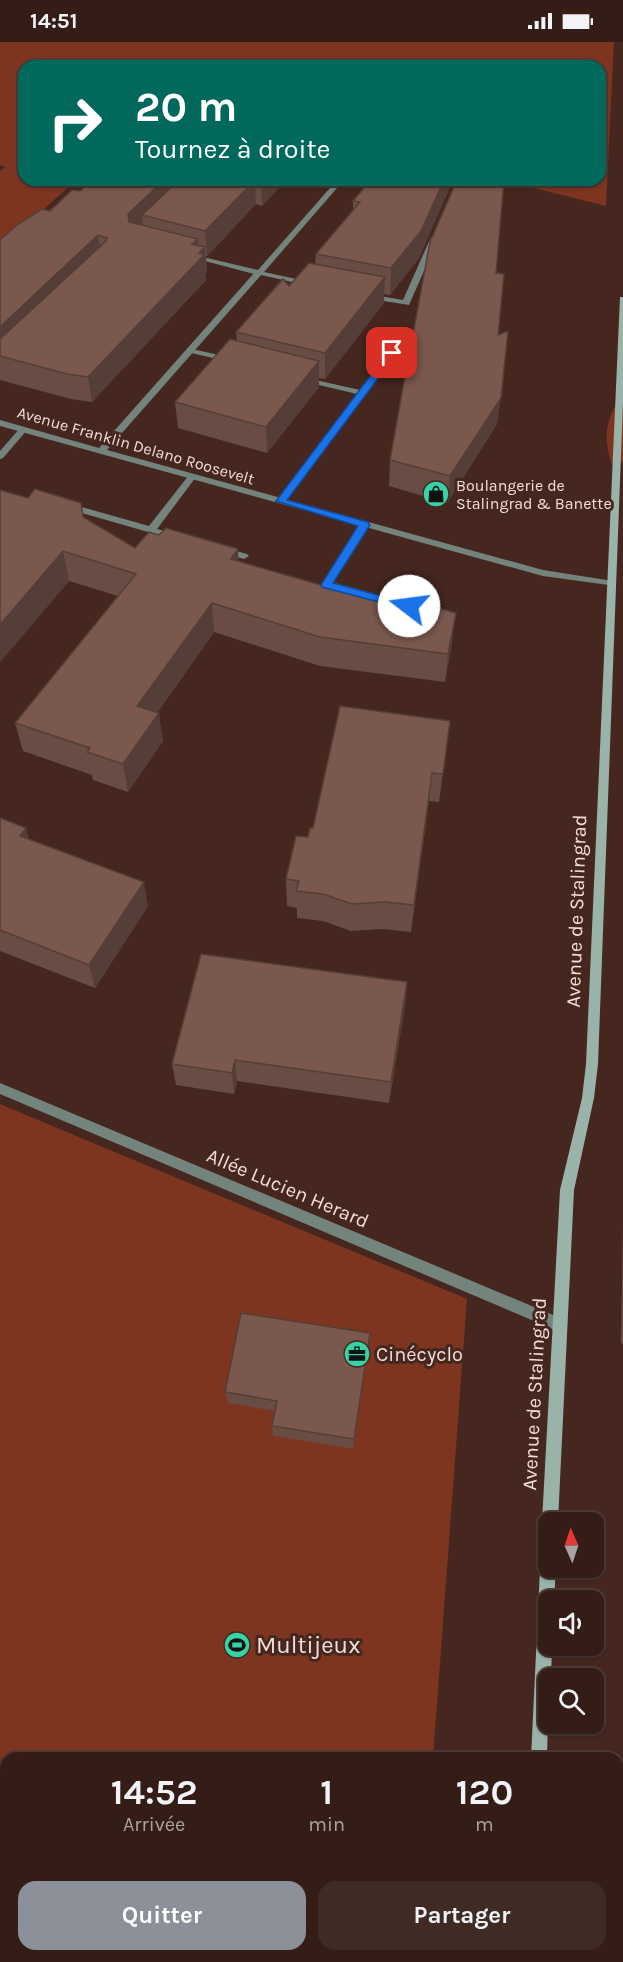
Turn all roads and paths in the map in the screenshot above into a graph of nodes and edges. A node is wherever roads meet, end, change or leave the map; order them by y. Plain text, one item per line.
1 (336, 186) edge
2 (438, 230) edge
3 (180, 254) edge
4 (258, 274) junction
5 (315, 285) edge
6 (360, 294) edge
7 (623, 299) edge
8 (190, 350) junction
9 (392, 353) dead end
10 (236, 362) edge
11 (293, 376) edge
12 (362, 393) junction
13 (0, 423) edge
14 (24, 429) junction
15 (101, 451) junction
16 (0, 456) edge
17 (192, 477) junction
18 (281, 501) junction
19 (70, 507) edge
20 (364, 525) junction
21 (152, 530) junction
22 (186, 540) edge
23 (209, 546) edge
24 (244, 556) dead end
25 (613, 584) junction
26 (398, 604) edge
27 (0, 1088) edge
28 (561, 1325) junction
29 (551, 1512) edge
30 (548, 1578) edge
31 (539, 1752) edge

1 - 4 street
2 - 6 street
3 - 4 street
4 - 5 street
4 - 8 street
7 - 25 street, Avenue de Stalingrad
8 - 10 street
8 - 15 street
9 - 12 street
11 - 12 street
12 - 18 street
13 - 14 street, Avenue Franklin Delano Roosevelt
14 - 15 street, Avenue Franklin Delano Roosevelt
14 - 16 street
15 - 17 street, Avenue Franklin Delano Roosevelt
17 - 18 street, Avenue Franklin Delano Roosevelt
17 - 21 street
18 - 20 street, Avenue Franklin Delano Roosevelt
19 - 21 street
20 - 25 street, Avenue Franklin Delano Roosevelt
20 - 26 street
21 - 22 street
23 - 24 street
25 - 28 street, Avenue de Stalingrad
27 - 28 street, Allée Lucien Herard
28 - 29 street, Avenue de Stalingrad
30 - 31 street

